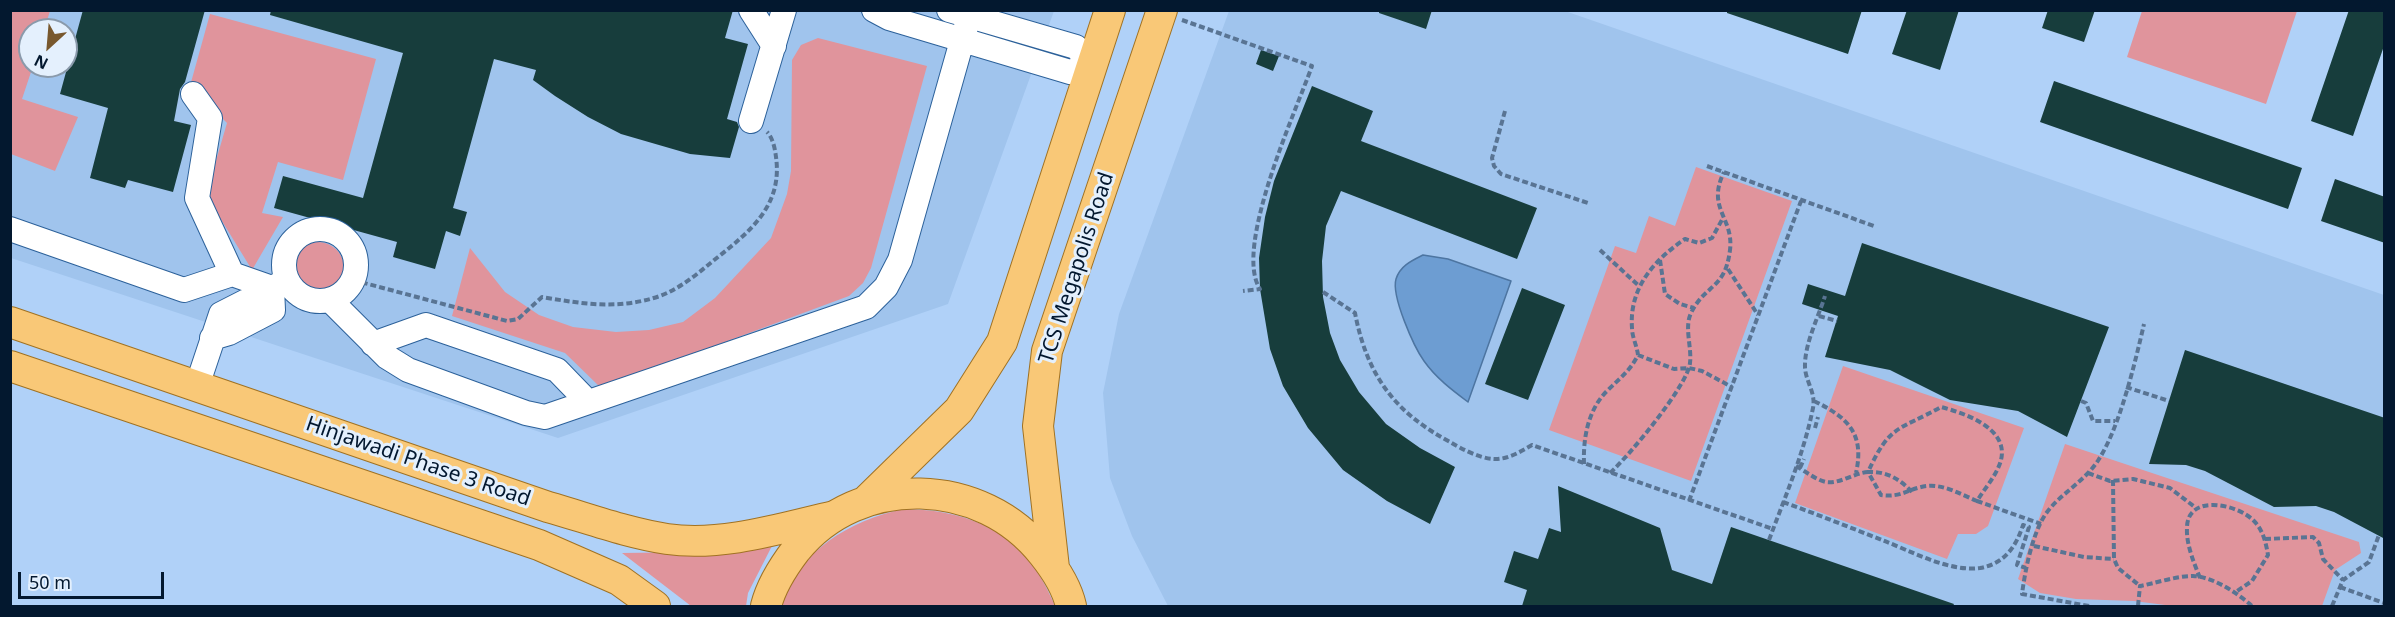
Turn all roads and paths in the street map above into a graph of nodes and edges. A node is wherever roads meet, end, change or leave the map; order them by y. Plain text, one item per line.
1 (751, 10) edge
2 (784, 10) edge
3 (874, 10) edge
4 (1110, 10) edge
5 (1162, 12) edge
6 (959, 13) edge
7 (962, 41) junction
8 (774, 46) junction
9 (1092, 64) junction
10 (193, 94) dead end
11 (1505, 111) dead end
12 (752, 121) joint
13 (1707, 166) dead end
14 (1724, 172) junction
15 (1801, 201) junction
16 (1588, 203) dead end
17 (1723, 218) junction
18 (1874, 226) dead end
19 (10, 229) edge
20 (1600, 250) dead end
21 (1660, 260) junction
22 (1728, 269) junction
23 (231, 274) junction
24 (353, 280) junction
25 (280, 284) junction
26 (1639, 286) junction
27 (1243, 291) dead end
28 (1323, 292) dead end
29 (1825, 297) dead end
30 (330, 300) junction
31 (1694, 308) junction
32 (1758, 315) junction
33 (1819, 316) junction
34 (1837, 321) dead end
35 (10, 322) edge
36 (2144, 324) dead end
37 (373, 344) junction
38 (1638, 355) junction
39 (10, 366) edge
40 (1689, 368) junction
41 (197, 386) junction
42 (1732, 387) junction
43 (2126, 387) junction
44 (2081, 400) dead end
45 (1814, 401) junction
46 (2169, 401) dead end
47 (588, 402) junction
48 (1818, 417) dead end
49 (2115, 421) junction
50 (1815, 428) dead end
51 (1804, 459) dead end
52 (1584, 464) junction
53 (1798, 467) junction
54 (1868, 472) junction
55 (1610, 473) junction
56 (1856, 473) junction
57 (2088, 473) junction
58 (2113, 480) junction
59 (1912, 492) junction
60 (867, 500) junction
61 (1689, 501) junction
62 (1977, 501) junction
63 (1783, 502) junction
64 (2196, 508) junction
65 (834, 516) junction
66 (2042, 524) junction
67 (1773, 530) junction
68 (2379, 536) dead end
69 (2265, 539) junction
70 (1769, 540) dead end
71 (2034, 546) junction
72 (2114, 560) junction
73 (1054, 568) junction
74 (2026, 568) junction
75 (2180, 571) dead end
76 (2181, 579) junction
77 (2199, 579) junction
78 (2343, 580) junction
79 (2140, 586) junction
80 (2340, 587) junction
81 (2234, 593) junction
82 (2385, 603) edge
83 (1072, 604) edge
84 (655, 606) edge
85 (766, 606) edge
86 (2089, 606) edge
87 (2139, 606) edge
88 (2252, 606) edge
89 (2332, 606) edge

1 - 8 lane
2 - 8 lane
3 - 7 lane
4 - 9 main road
5 - 27 path
5 - 73 main road, TCS Megapolis Road
6 - 7 lane
6 - 9 lane
7 - 9 lane
7 - 47 lane
8 - 12 lane
9 - 60 main road
10 - 23 lane
11 - 16 path
12 - 24 path
13 - 14 path
14 - 15 path
14 - 17 path
15 - 18 path
15 - 32 path
17 - 21 path
17 - 22 path
19 - 23 lane
20 - 26 path
21 - 26 path
21 - 31 path
22 - 31 path
22 - 32 path
23 - 25 lane
24 - 25 lane
24 - 30 lane
25 - 30 lane
25 - 41 lane
26 - 38 path
28 - 52 path
29 - 33 path
30 - 37 lane
31 - 40 path
32 - 42 path
33 - 34 path
33 - 45 path
35 - 41 main road, Hinjawadi Phase 3 Road
36 - 43 path
37 - 47 lane
37 - 47 lane
38 - 40 path
38 - 52 path
39 - 84 main road, Hinjawadi Phase 3 Road
40 - 42 path
40 - 55 path
41 - 65 main road, Hinjawadi Phase 3 Road
42 - 61 path
43 - 46 path
43 - 49 path
44 - 49 path
45 - 53 path
45 - 56 path
48 - 50 path
49 - 57 path
51 - 53 path
52 - 55 path
53 - 56 path
53 - 63 path
54 - 56 path
54 - 59 path
54 - 59 path
54 - 62 path
55 - 61 path
57 - 58 path
57 - 66 path
58 - 64 path
58 - 72 path
59 - 62 path
60 - 65 main road
60 - 73 main road
61 - 67 path
62 - 66 path
63 - 67 path
63 - 74 path
64 - 69 path
64 - 77 path
65 - 85 main road
66 - 71 path
67 - 70 path
68 - 78 path
69 - 78 path
69 - 81 path
71 - 72 path
71 - 74 path
72 - 79 path
73 - 83 main road
74 - 86 path
75 - 76 path
76 - 77 path
76 - 79 path
77 - 81 path
78 - 80 path
79 - 87 path
80 - 82 path
80 - 89 path
81 - 88 path

